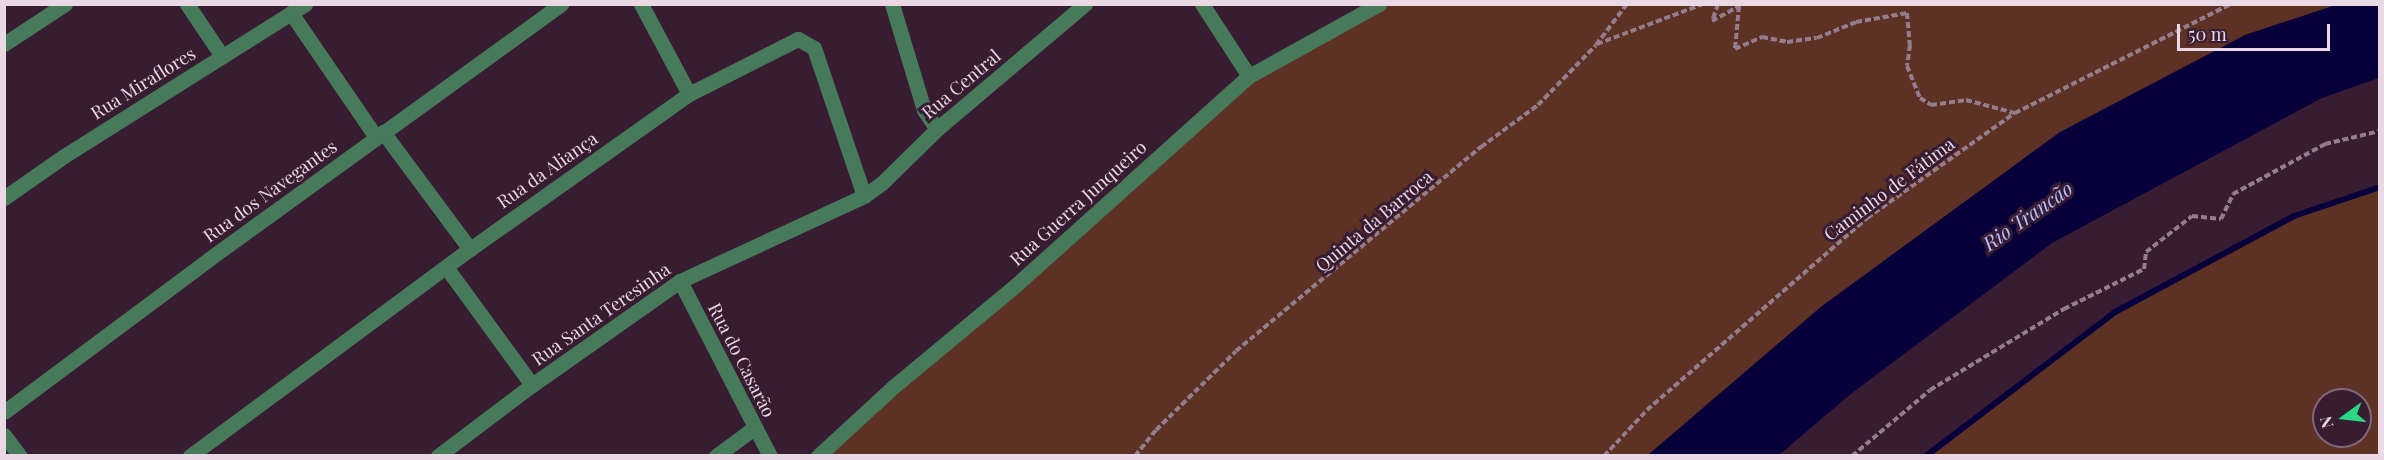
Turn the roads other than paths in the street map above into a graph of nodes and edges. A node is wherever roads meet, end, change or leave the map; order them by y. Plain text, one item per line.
1 (65, 4) edge
2 (187, 4) edge
3 (305, 4) edge
4 (561, 4) edge
5 (641, 4) edge
6 (892, 4) edge
7 (1085, 4) edge
8 (1202, 4) edge
9 (1380, 4) edge
10 (291, 13) junction
11 (4, 44) edge
12 (222, 56) junction
13 (1249, 76) junction
14 (689, 94) junction
15 (937, 129) junction
16 (380, 134) junction
17 (864, 196) junction
18 (4, 198) edge
19 (470, 249) junction
20 (446, 267) junction
21 (680, 281) junction
22 (532, 385) junction
23 (4, 412) edge
24 (754, 428) junction
25 (4, 435) edge
26 (461, 449) edge
27 (20, 456) edge
28 (190, 456) edge
29 (438, 456) edge
30 (716, 456) edge
31 (770, 456) edge
32 (818, 456) edge

1 - 11 street
2 - 12 street
3 - 10 street, Rua Miraflores
4 - 16 street, Rua dos Navegantes
5 - 14 street
6 - 15 street
7 - 15 street, Rua Central
8 - 13 street
9 - 13 street, Rua Guerra Junqueiro
10 - 12 street, Rua Miraflores
10 - 16 street
12 - 18 street, Rua Miraflores
13 - 32 street, Rua Guerra Junqueiro
14 - 17 street, Rua da Aliança
14 - 19 street, Rua da Aliança
15 - 17 street, Rua Central
16 - 19 street
16 - 23 street, Rua dos Navegantes
17 - 21 street, Rua Santa Teresinha
19 - 20 street, Rua da Aliança
20 - 22 street
20 - 28 street, Rua da Aliança
21 - 22 street, Rua Santa Teresinha
21 - 24 street, Rua do Casarão
22 - 26 street, Rua Santa Teresinha
24 - 30 street
24 - 31 street, Rua do Casarão
25 - 27 street
26 - 29 street, Rua Santa Teresinha

